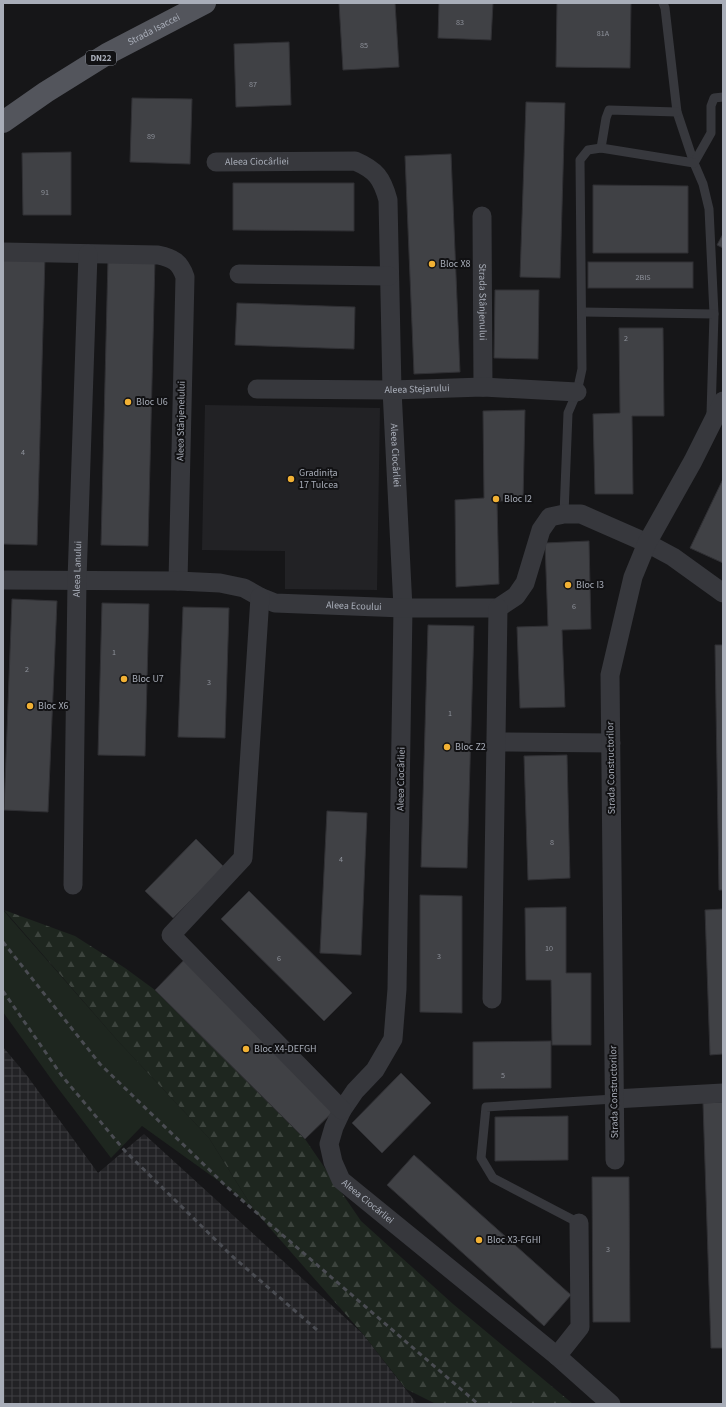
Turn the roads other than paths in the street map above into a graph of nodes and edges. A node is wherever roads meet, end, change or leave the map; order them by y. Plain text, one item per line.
1 (205, 3) edge
2 (664, 3) edge
3 (723, 97) edge
4 (677, 112) junction
5 (3, 122) edge
6 (601, 148) junction
7 (216, 162) dead end
8 (694, 163) junction
9 (482, 216) dead end
10 (3, 252) edge
11 (88, 254) junction
12 (239, 274) dead end
13 (389, 276) junction
14 (582, 312) junction
15 (714, 314) junction
16 (483, 387) junction
17 (257, 389) dead end
18 (392, 390) junction
19 (577, 392) junction
20 (723, 401) edge
21 (711, 424) junction
22 (564, 514) junction
23 (647, 543) junction
24 (3, 580) edge
25 (77, 580) junction
26 (178, 581) junction
27 (723, 593) edge
28 (260, 597) junction
29 (403, 608) junction
30 (498, 608) junction
31 (496, 742) junction
32 (611, 743) junction
33 (73, 885) dead end
34 (492, 999) dead end
35 (723, 1093) edge
36 (614, 1099) junction
37 (342, 1110) junction
38 (615, 1160) dead end
39 (579, 1223) joint
40 (557, 1356) junction
41 (611, 1404) edge

1 - 5 main road, Strada Isaccei / DN22
2 - 4 lane
3 - 8 lane
4 - 6 lane
4 - 8 lane
6 - 8 lane
6 - 14 lane
7 - 13 street, Aleea Ciocârliei
8 - 15 lane
9 - 16 street, Strada Stânjenului
10 - 11 street
11 - 25 street, Aleea Lanului
11 - 26 street, Aleea Stânjenelului
12 - 13 street
13 - 18 street, Aleea Ciocârliei
14 - 15 lane
14 - 19 lane
15 - 21 lane
16 - 18 street, Aleea Stejarului
16 - 19 street, Aleea Stejarului
17 - 18 street, Aleea Stejarului
18 - 29 street, Aleea Ciocârliei
19 - 22 lane
20 - 21 street, Strada Constructorilor
21 - 23 street, Strada Constructorilor
22 - 23 street
22 - 30 street
23 - 27 street
23 - 32 street, Strada Constructorilor
24 - 25 street, Aleea Ecoului
25 - 26 street, Aleea Ecoului
25 - 33 street, Aleea Lanului
26 - 28 street, Aleea Ecoului
28 - 29 street, Aleea Ecoului
28 - 37 street
29 - 30 street, Aleea Ecoului
29 - 37 street, Aleea Ciocârliei
30 - 31 street
31 - 32 street
31 - 34 street
32 - 36 street, Strada Constructorilor
35 - 36 street
36 - 38 street, Strada Constructorilor
36 - 39 lane
37 - 40 street, Aleea Ciocârliei
39 - 40 street
40 - 41 street, Aleea Ciocârliei

